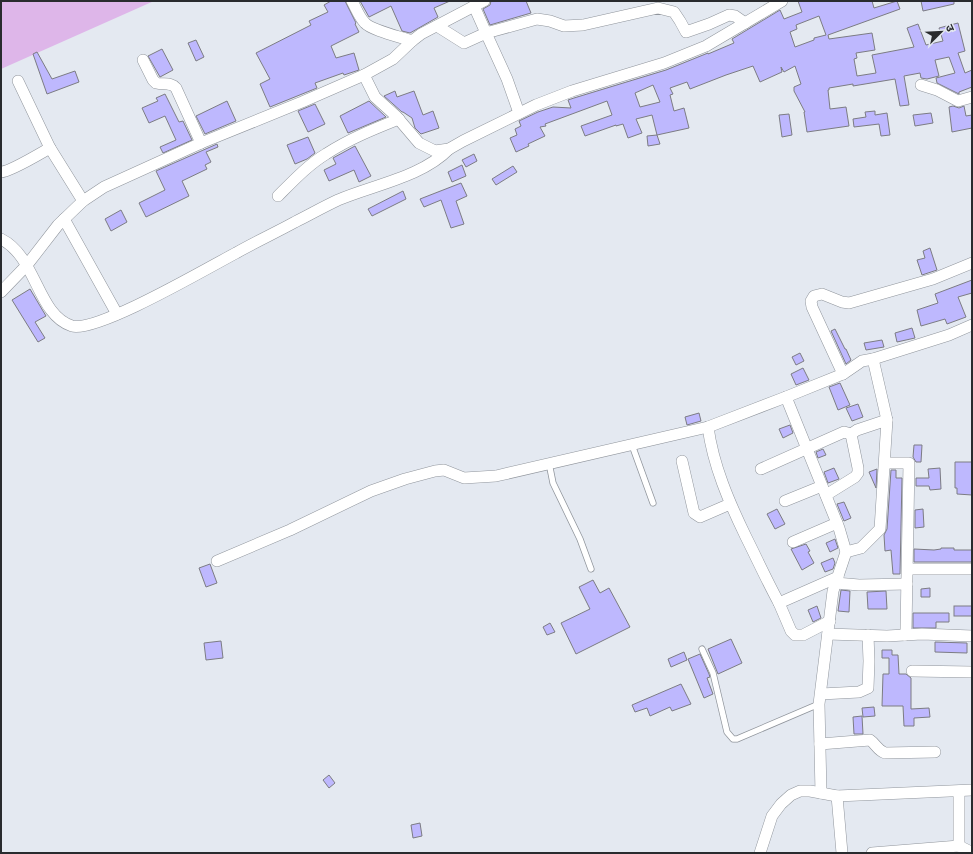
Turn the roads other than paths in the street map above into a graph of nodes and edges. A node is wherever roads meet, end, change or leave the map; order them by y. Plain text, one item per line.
1 (352, 1) edge
2 (484, 1) edge
3 (782, 1) edge
4 (469, 5) edge
5 (745, 23) junction
6 (437, 26) junction
7 (486, 33) junction
8 (412, 41) junction
9 (143, 60) dead end
10 (364, 75) junction
11 (18, 81) dead end
12 (921, 85) dead end
13 (972, 97) edge
14 (519, 113) junction
15 (399, 119) junction
16 (202, 143) junction
17 (50, 148) junction
18 (449, 149) junction
19 (1, 172) edge
20 (278, 196) dead end
21 (83, 201) junction
22 (64, 219) junction
23 (1, 239) edge
24 (972, 263) edge
25 (27, 265) junction
26 (1, 292) edge
27 (117, 314) junction
28 (972, 325) edge
29 (873, 359) junction
30 (843, 374) junction
31 (786, 397) junction
32 (887, 420) junction
33 (708, 426) junction
34 (851, 434) junction
35 (632, 444) junction
36 (808, 450) junction
37 (682, 461) dead end
38 (549, 463) junction
39 (885, 463) junction
40 (760, 469) dead end
41 (824, 490) junction
42 (785, 501) dead end
43 (653, 503) dead end
44 (730, 504) junction
45 (837, 523) junction
46 (793, 542) dead end
47 (846, 552) junction
48 (217, 561) dead end
49 (591, 569) dead end
50 (908, 569) junction
51 (972, 569) edge
52 (837, 580) junction
53 (907, 584) junction
54 (779, 603) junction
55 (830, 621) junction
56 (828, 634) junction
57 (868, 635) junction
58 (904, 635) junction
59 (972, 636) edge
60 (702, 649) dead end
61 (912, 671) dead end
62 (972, 672) edge
63 (820, 699) junction
64 (820, 744) junction
65 (935, 752) dead end
66 (972, 790) edge
67 (959, 791) junction
68 (821, 793) junction
69 (837, 796) junction
70 (967, 850) edge
71 (760, 853) edge
72 (842, 853) edge
73 (872, 853) edge
74 (877, 853) edge

1 - 8 street
2 - 4 street
3 - 5 street
4 - 6 street
4 - 7 street
5 - 7 street
5 - 14 street
6 - 7 street
6 - 8 street
7 - 14 street
8 - 10 street
9 - 16 street
10 - 15 street
10 - 16 street
11 - 17 street
12 - 13 street
14 - 18 street
15 - 18 street
15 - 20 street
16 - 21 street
17 - 19 street
17 - 21 street
18 - 27 street
21 - 22 street
22 - 25 street
22 - 27 street
23 - 25 street
24 - 30 street
25 - 26 street
25 - 27 street
28 - 29 street
29 - 30 street
29 - 32 street
30 - 31 street
31 - 33 street
31 - 36 street
32 - 34 street
32 - 39 street
33 - 35 street
33 - 44 street
34 - 36 street
34 - 41 street
35 - 38 street
35 - 43 lane
36 - 40 street
36 - 41 street
37 - 44 street
38 - 48 street
38 - 49 lane
39 - 47 street
39 - 50 street
41 - 42 street
41 - 45 street
44 - 54 street
45 - 46 street
45 - 47 street
47 - 52 street
50 - 51 street
50 - 53 street
52 - 53 street
52 - 54 street
52 - 55 street
53 - 58 street
54 - 55 street
55 - 56 street
56 - 57 street
56 - 63 street
57 - 58 street
57 - 63 street
58 - 59 street
60 - 63 lane
61 - 62 street
63 - 64 street
64 - 65 street
64 - 68 street
66 - 67 street
67 - 69 street
67 - 70 street
68 - 69 street
68 - 71 street
69 - 72 street
70 - 74 street
73 - 74 street

